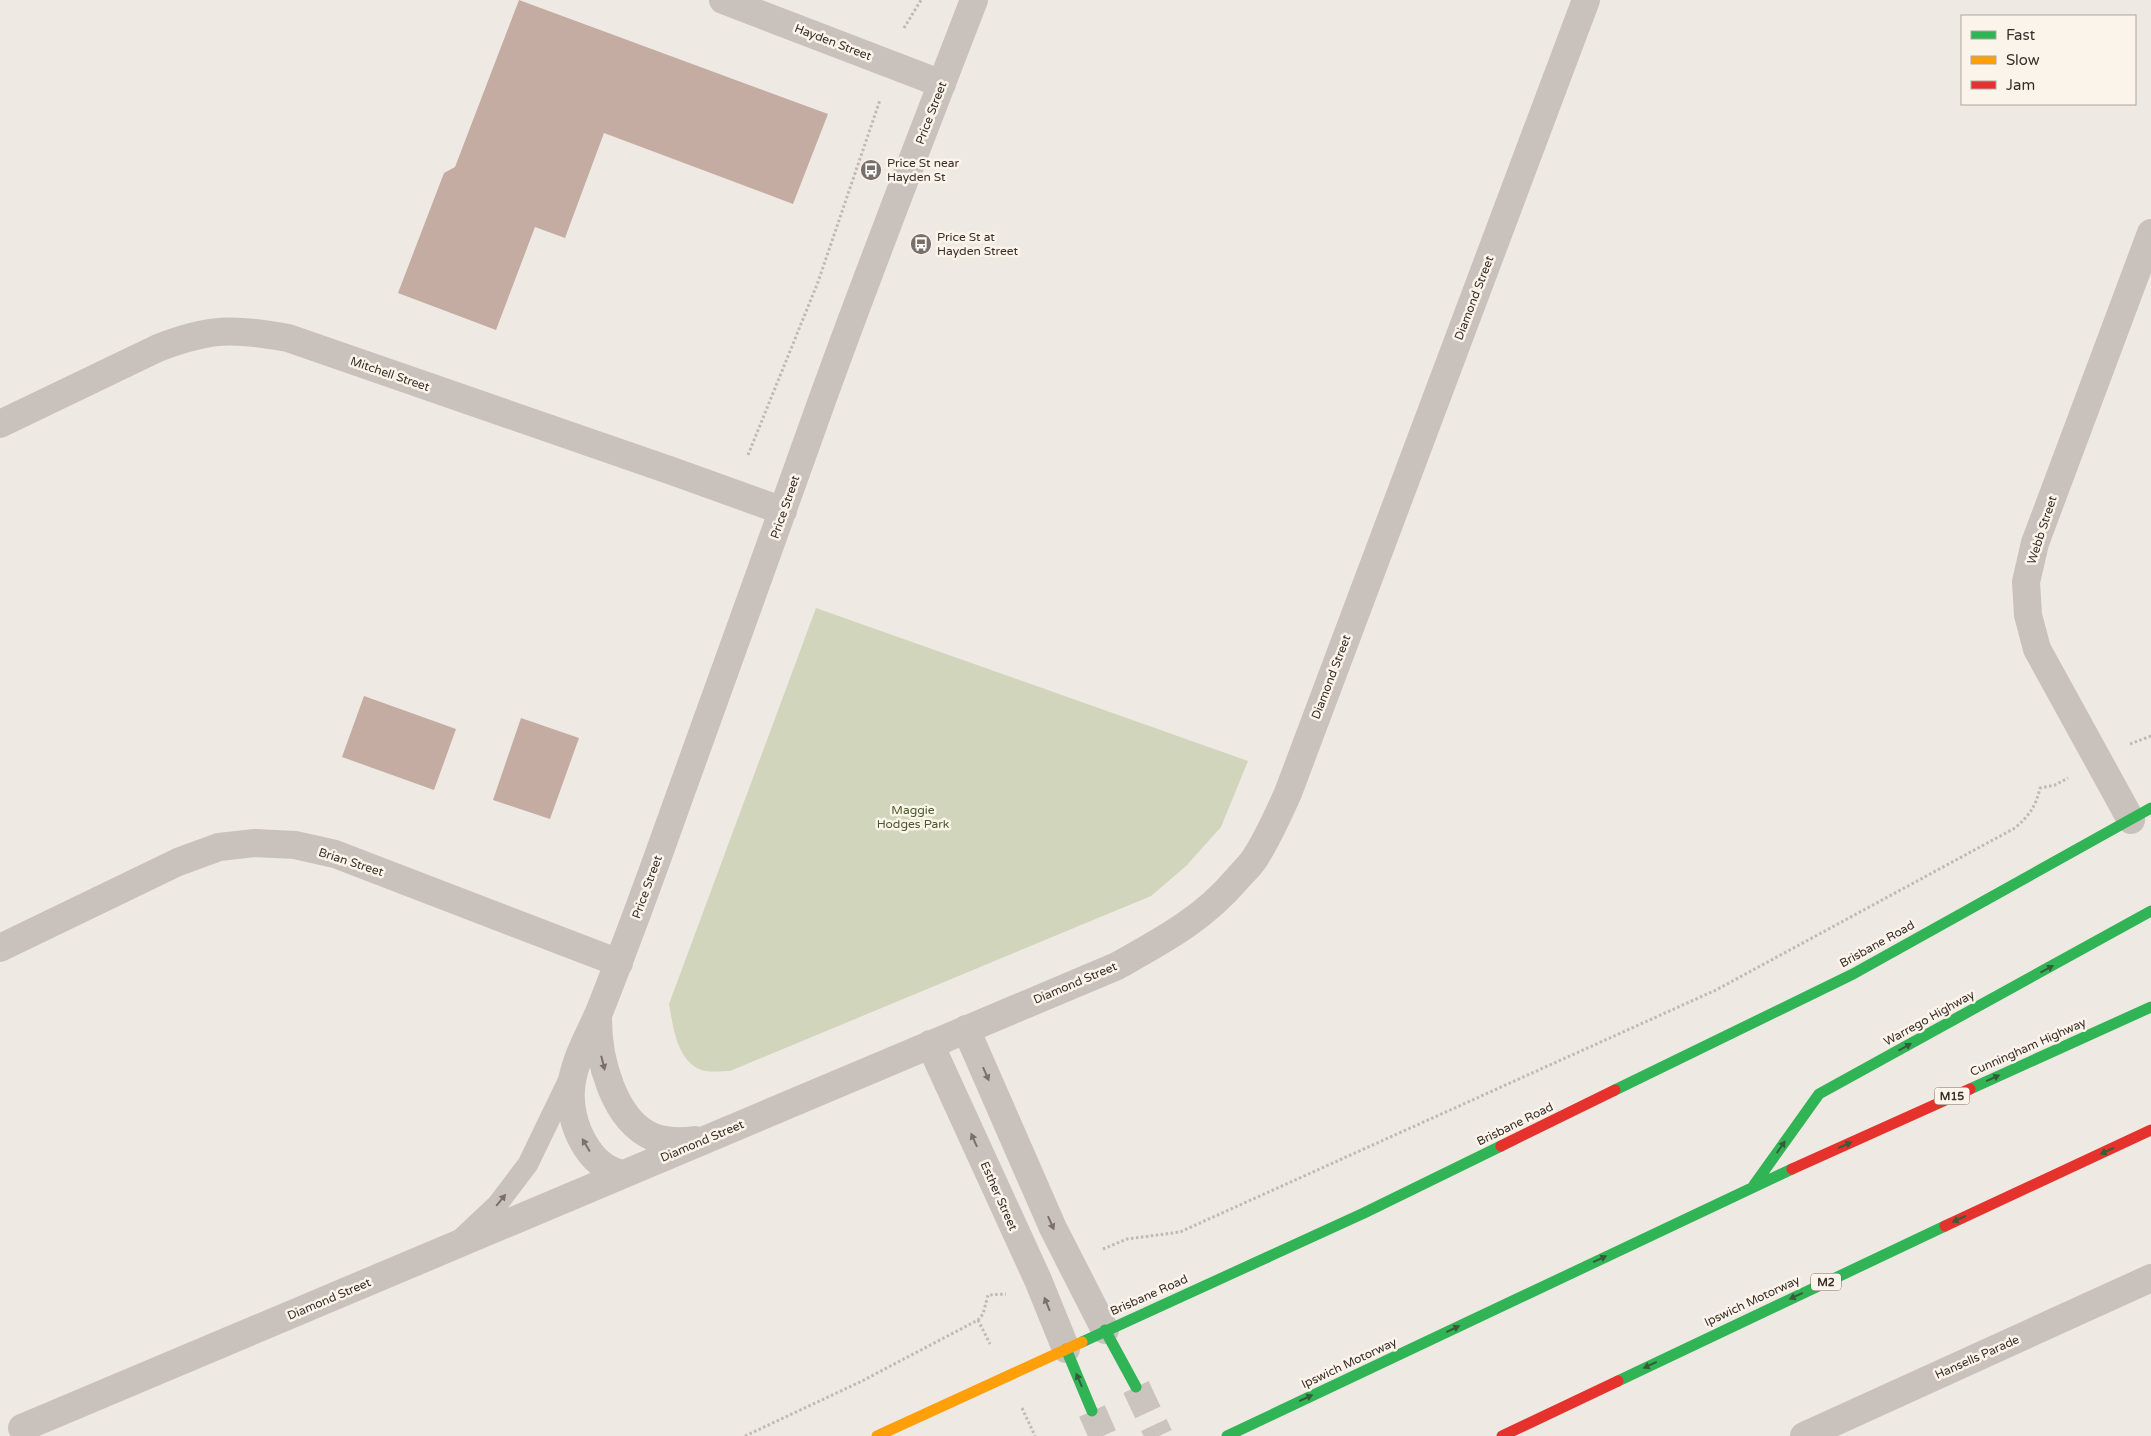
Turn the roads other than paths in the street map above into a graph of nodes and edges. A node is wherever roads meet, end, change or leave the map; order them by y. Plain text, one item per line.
1 (723, 0) edge
2 (974, 0) edge
3 (1586, 0) edge
4 (942, 84) junction
5 (2151, 233) edge
6 (0, 424) edge
7 (783, 511) junction
8 (2141, 814) edge
9 (2151, 911) edge
10 (0, 948) edge
11 (619, 963) junction
12 (2151, 1007) edge
13 (598, 1014) junction
14 (966, 1029) junction
15 (930, 1044) junction
16 (581, 1056) junction
17 (640, 1129) junction
18 (2151, 1130) edge
19 (716, 1135) junction
20 (623, 1174) junction
21 (1753, 1187) junction
22 (454, 1245) junction
23 (2151, 1278) edge
24 (1105, 1330) junction
25 (1066, 1349) junction
26 (1136, 1387) tunnel mouth
27 (1092, 1411) tunnel mouth
28 (22, 1428) dead end
29 (878, 1436) edge
30 (1227, 1436) edge
31 (1502, 1436) edge
32 (1804, 1436) edge

1 - 4 street, Hayden Street
2 - 4 street, Price Street
3 - 14 street, Diamond Street
4 - 7 street, Price Street
5 - 8 street, Webb Street
6 - 7 street, Mitchell Street
7 - 11 street, Price Street
8 - 24 main road, Brisbane Road
21 -> 9 main road, Warrego Highway
10 - 11 street, Brian Street
11 - 13 street, Price Street
21 -> 12 main road, Cunningham Highway / M15
13 - 16 street, Price Street
13 -> 17 street, Price Street
14 - 15 street, Diamond Street
14 -> 24 street
15 - 19 street, Diamond Street
25 -> 15 street, Esther Street
20 -> 16 street, Price Street
22 -> 16 lane
17 - 19 street, Price Street
17 - 20 street
18 -> 31 main road, Ipswich Motorway / M2
19 - 20 street, Diamond Street
20 - 22 street, Diamond Street
30 -> 21 main road, Ipswich Motorway
22 - 28 street, Diamond Street
23 - 32 street, Hansells Parade
24 - 25 main road, Brisbane Road
24 - 26 main road
27 -> 25 main road
25 - 29 main road, Brisbane Road

